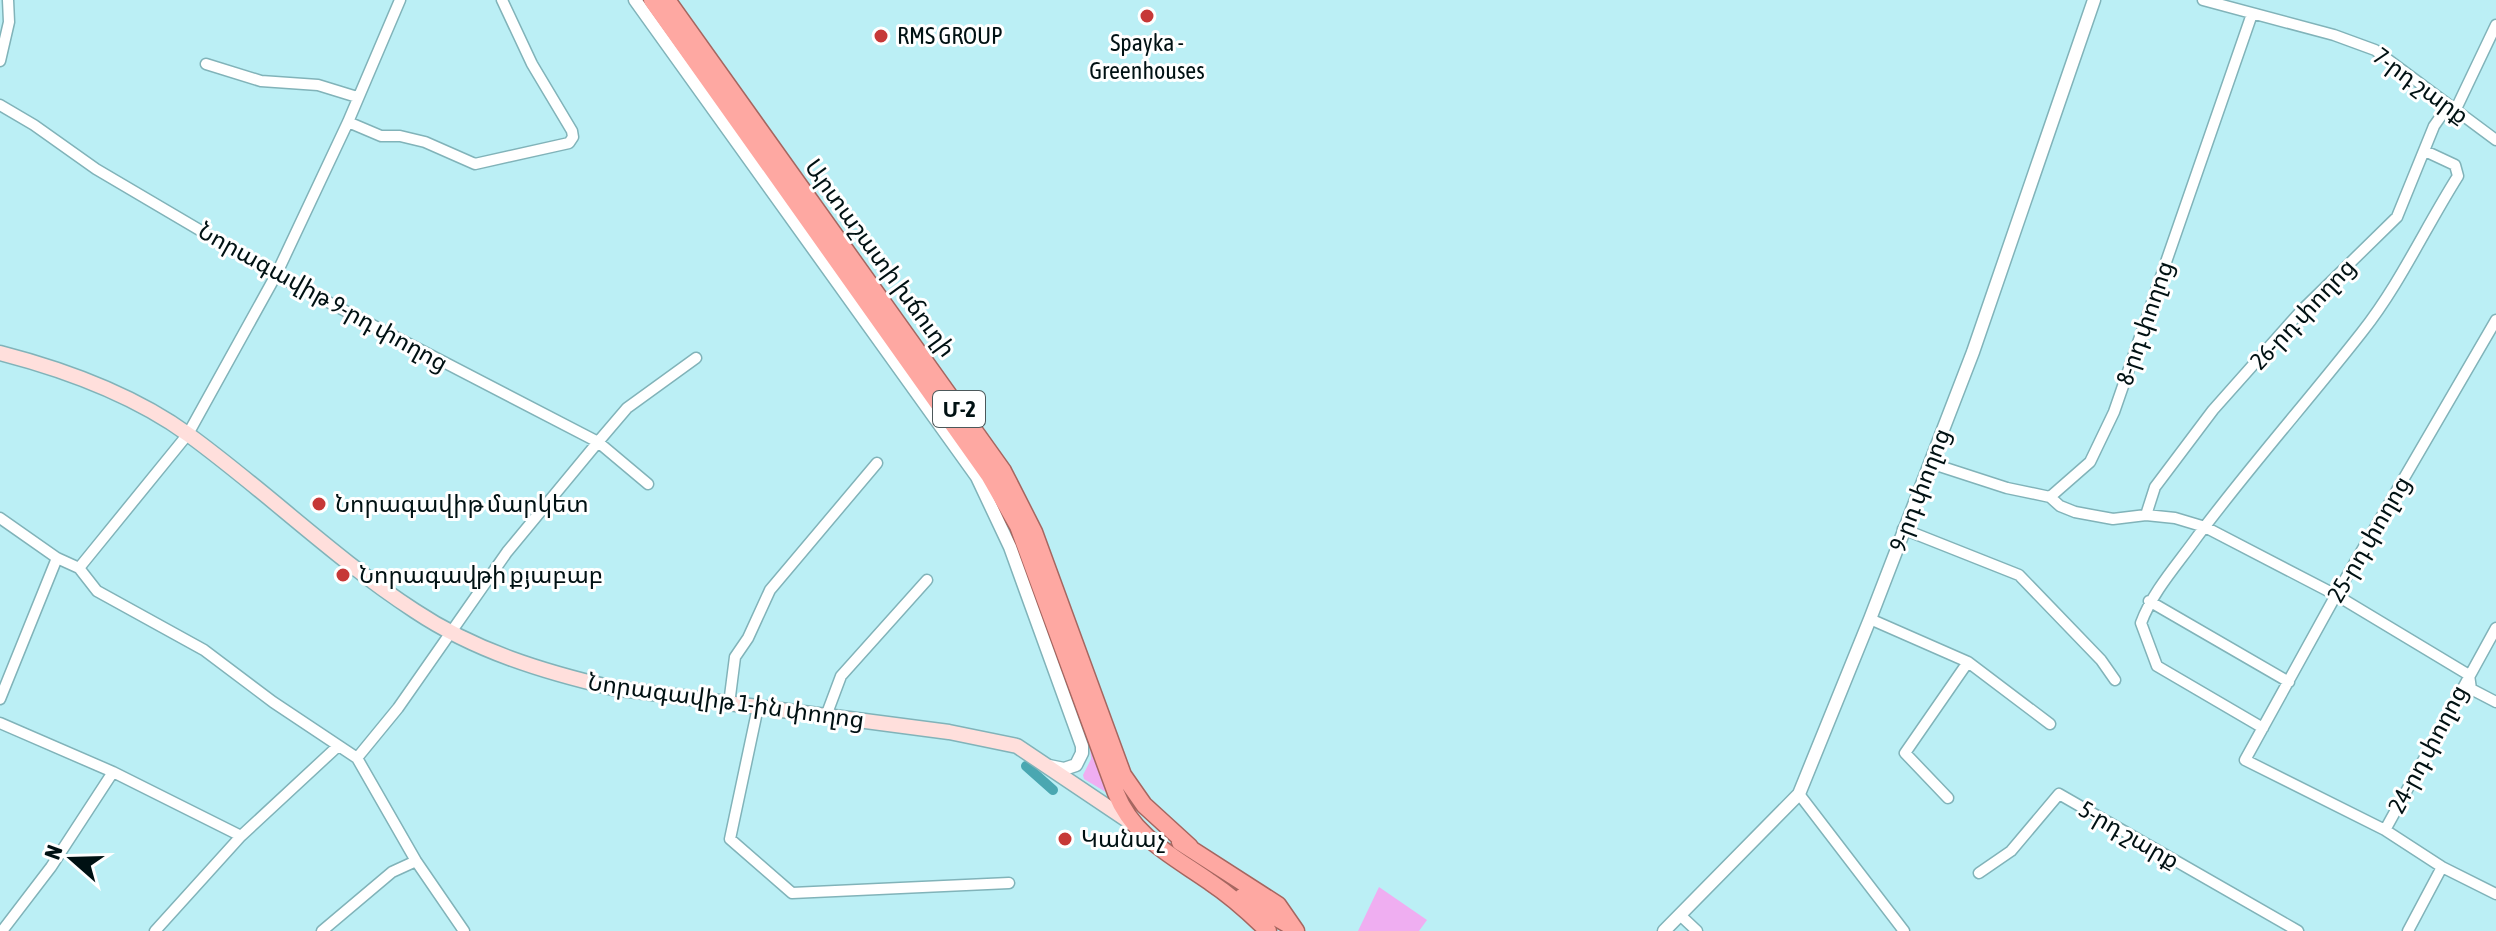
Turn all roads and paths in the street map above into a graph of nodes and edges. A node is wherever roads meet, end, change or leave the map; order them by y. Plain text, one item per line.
1 (8, 0) edge
2 (400, 0) edge
3 (502, 0) edge
4 (635, 0) edge
5 (652, 0) edge
6 (667, 0) edge
7 (2094, 0) edge
8 (2203, 0) edge
9 (2252, 14) junction
10 (2496, 25) edge
11 (0, 61) edge
12 (206, 64) dead end
13 (357, 97) junction
14 (0, 105) edge
15 (2451, 108) junction
16 (348, 122) junction
17 (2496, 140) edge
18 (2425, 151) junction
19 (276, 275) junction
20 (2496, 320) edge
21 (0, 353) edge
22 (696, 358) dead end
23 (188, 434) junction
24 (598, 442) junction
25 (877, 463) dead end
26 (1930, 463) junction
27 (648, 484) dead end
28 (2050, 497) junction
29 (2146, 515) junction
30 (0, 518) edge
31 (2205, 527) junction
32 (1903, 529) junction
33 (57, 558) junction
34 (79, 568) junction
35 (927, 580) dead end
36 (2336, 595) junction
37 (2149, 601) junction
38 (1870, 619) junction
39 (2496, 628) edge
40 (451, 632) junction
41 (1968, 662) junction
42 (2469, 675) junction
43 (2115, 680) dead end
44 (2289, 682) junction
45 (0, 699) edge
46 (2496, 702) edge
47 (729, 704) junction
48 (758, 707) junction
49 (826, 716) junction
50 (0, 723) edge
51 (2050, 724) dead end
52 (2263, 728) junction
53 (337, 747) junction
54 (357, 758) junction
55 (1049, 766) junction
56 (113, 772) junction
57 (1799, 794) junction
58 (1948, 798) dead end
59 (1135, 826) junction
60 (2385, 830) junction
61 (241, 836) junction
62 (1190, 847) junction
63 (416, 861) junction
64 (2442, 867) junction
65 (1979, 873) dead end
66 (1009, 883) dead end
67 (1213, 884) junction
68 (2496, 894) edge
69 (1680, 915) junction
70 (1295, 930) edge
71 (2, 931) edge
72 (155, 931) edge
73 (322, 931) edge
74 (464, 931) edge
75 (1268, 931) edge
76 (1664, 931) edge
77 (1697, 931) edge
78 (1904, 931) edge
79 (2298, 931) edge
80 (2408, 931) edge

1 - 11 street
2 - 13 street
3 - 16 street
4 - 55 street, Արտաշատի խճուղի
5 - 59 highway, Արտաշատի խճուղի / Մ-2
6 - 62 highway, Արտաշատի խճուղի / Մ-2
7 - 26 street, 9-րդ փողոց
8 - 9 street, 7-րդ շարք
9 - 15 street, 7-րդ շարք
9 - 28 street, 8-րդ փողոց
10 - 15 street, 26-րդ փողոց
12 - 13 street
13 - 16 street
14 - 19 street, Նորագավիթ 9-րդ փողոց
15 - 17 street, 7-րդ շարք
15 - 18 street, 26-րդ փողոց
16 - 19 street
18 - 29 street, 26-րդ փողոց
18 - 31 street
19 - 23 street
19 - 24 street, Նորագավիթ 9-րդ փողոց
20 - 36 street, 25-րդ փողոց
21 - 23 main road, Նորագավիթ 1-ին փողոց
22 - 24 street
23 - 34 street
23 - 40 main road, Նորագավիթ 1-ին փողոց
24 - 27 street, Նորագավիթ 9-րդ փողոց
24 - 40 street
25 - 47 street
26 - 28 street
26 - 32 street, 9-րդ փողոց
28 - 29 street
29 - 31 street
30 - 33 street
31 - 36 street
31 - 37 street
32 - 38 street, 9-րդ փողոց
32 - 43 street
33 - 34 street
33 - 45 street
34 - 53 street
35 - 49 street
36 - 42 street
36 - 44 street, 25-րդ փողոց
37 - 44 street
37 - 52 street
38 - 41 street
38 - 57 street, 9-րդ փողոց
39 - 42 street, 24-րդ փողոց
40 - 47 main road, Նորագավիթ 1-ին փողոց
40 - 54 street
41 - 51 street
41 - 58 street
42 - 46 street
42 - 60 street, 24-րդ փողոց
44 - 52 street, 25-րդ փողոց
47 - 48 main road, Նորագավիթ 1-ին փողոց
48 - 49 main road, Նորագավիթ 1-ին փողոց
48 - 66 street
49 - 55 main road, Նորագավիթ 1-ին փողոց
50 - 56 street
52 - 60 street, 25-րդ փողոց
53 - 54 street
53 - 61 street
54 - 63 street
55 - 59 main road, Նորագավիթ 1-ին փողոց
56 - 61 street
56 - 71 street
57 - 69 street, 9-րդ փողոց
57 - 78 street
59 - 62 highway, Մ-2
59 - 67 highway, Մ-2
60 - 64 street
61 - 72 street
62 - 70 highway, Մ-2
63 - 73 street
63 - 74 street
64 - 68 street
64 - 80 street
65 - 79 street, 5-րդ շարք
67 - 70 highway, Մ-2
67 - 75 highway, Մ-2
69 - 76 street, 9-րդ փողոց
69 - 77 street

